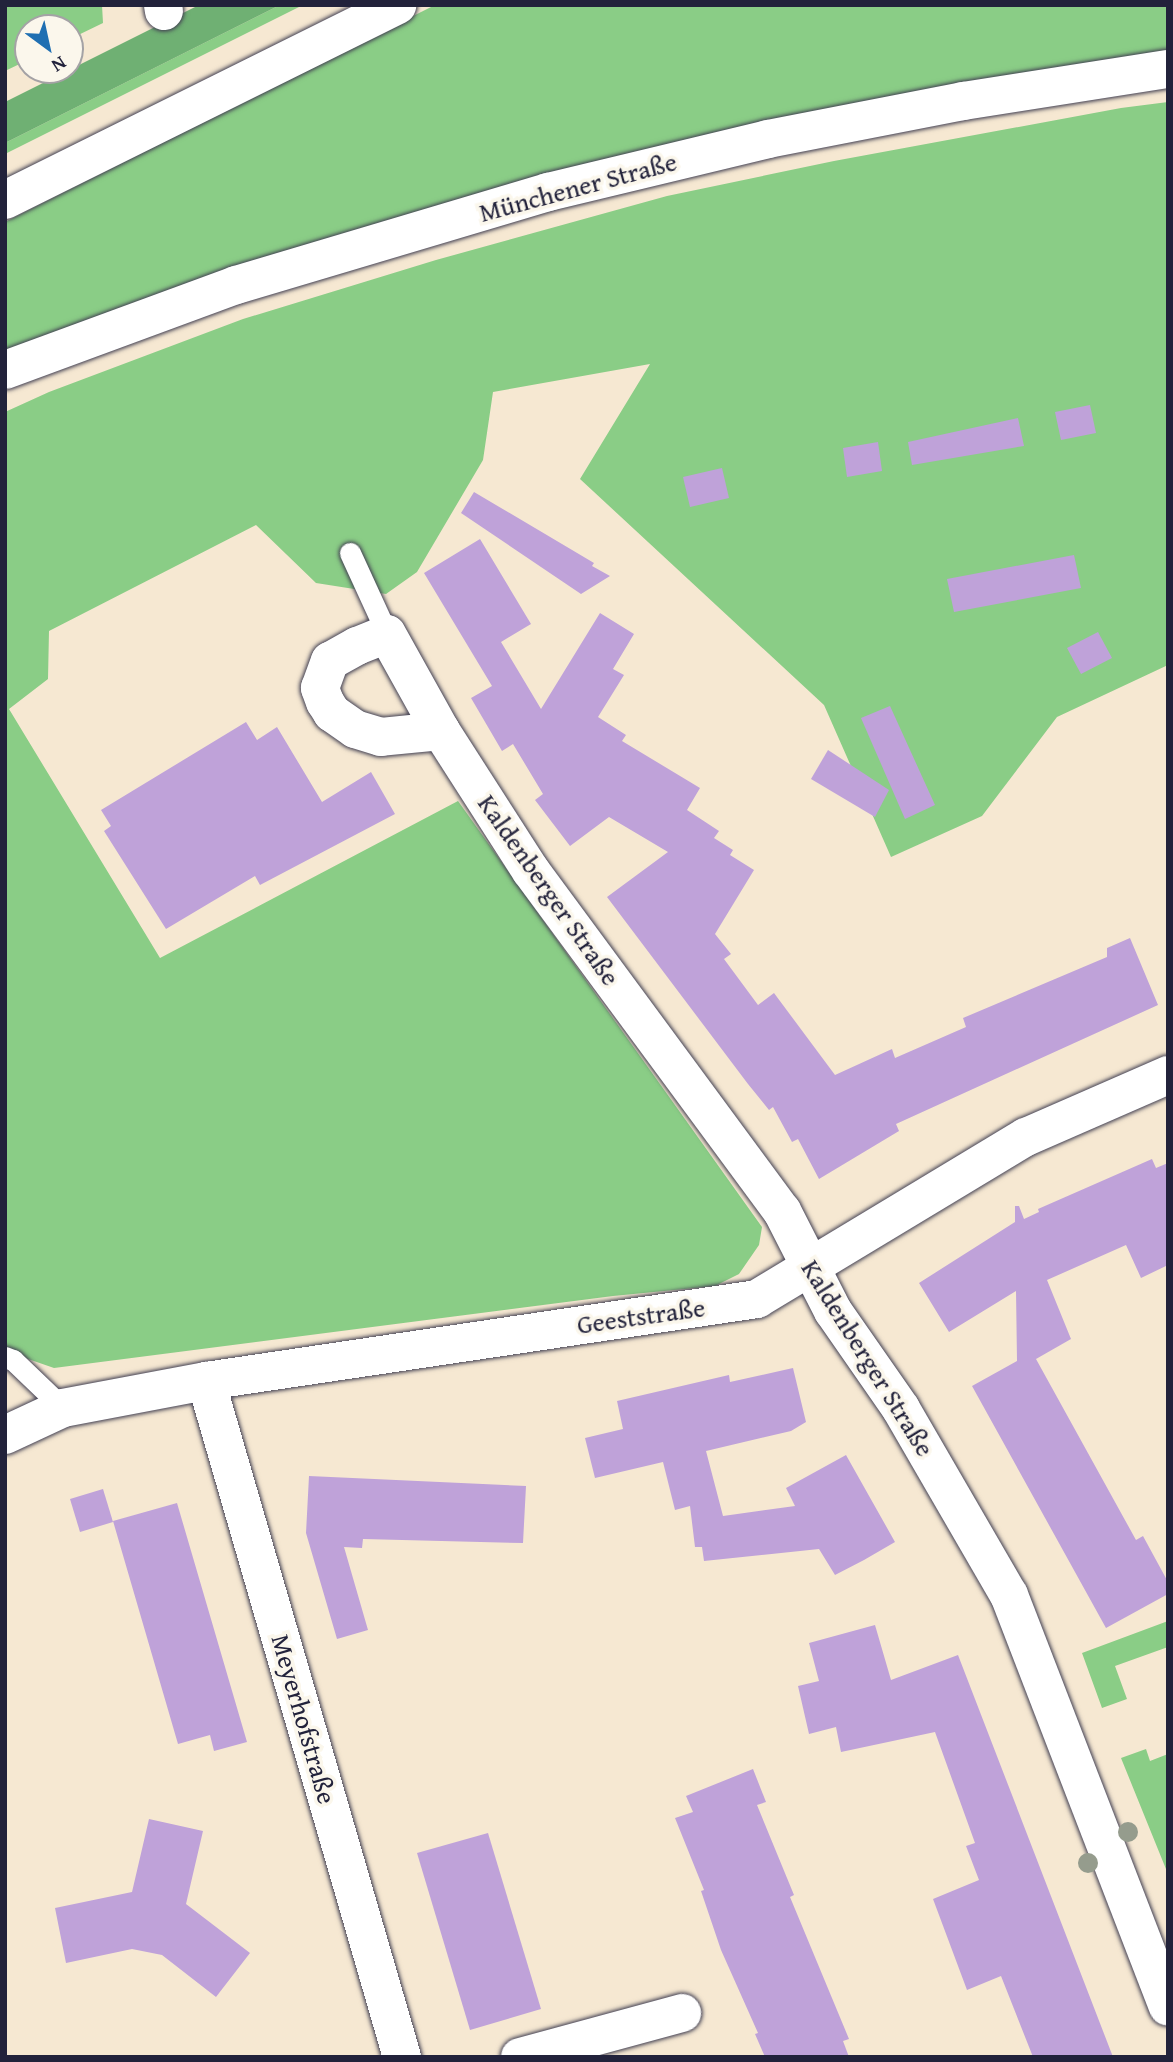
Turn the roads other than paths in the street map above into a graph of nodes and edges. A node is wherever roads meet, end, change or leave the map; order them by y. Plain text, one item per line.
1 (397, 5) edge
2 (1168, 69) edge
3 (5, 200) edge
4 (5, 370) edge
5 (350, 553) dead end
6 (387, 634) junction
7 (441, 731) junction
8 (1168, 1075) edge
9 (810, 1266) junction
10 (5, 1357) edge
11 (206, 1381) junction
12 (63, 1408) junction
13 (5, 1435) edge
14 (1168, 2006) edge
15 (682, 2013) dead end
16 (402, 2057) edge
17 (520, 2057) edge

1 - 3 main road
2 - 4 main road, Münchener Straße
5 - 6 lane
6 - 7 main road, Kaldenberger Straße
6 - 7 main road
7 - 9 main road, Kaldenberger Straße
8 - 9 main road, Geeststraße
9 - 11 main road, Geeststraße
9 - 14 main road, Kaldenberger Straße
10 - 12 lane
11 - 12 main road, Geeststraße
11 - 16 main road, Meyerhofstraße
12 - 13 main road, Geeststraße
15 - 17 main road

